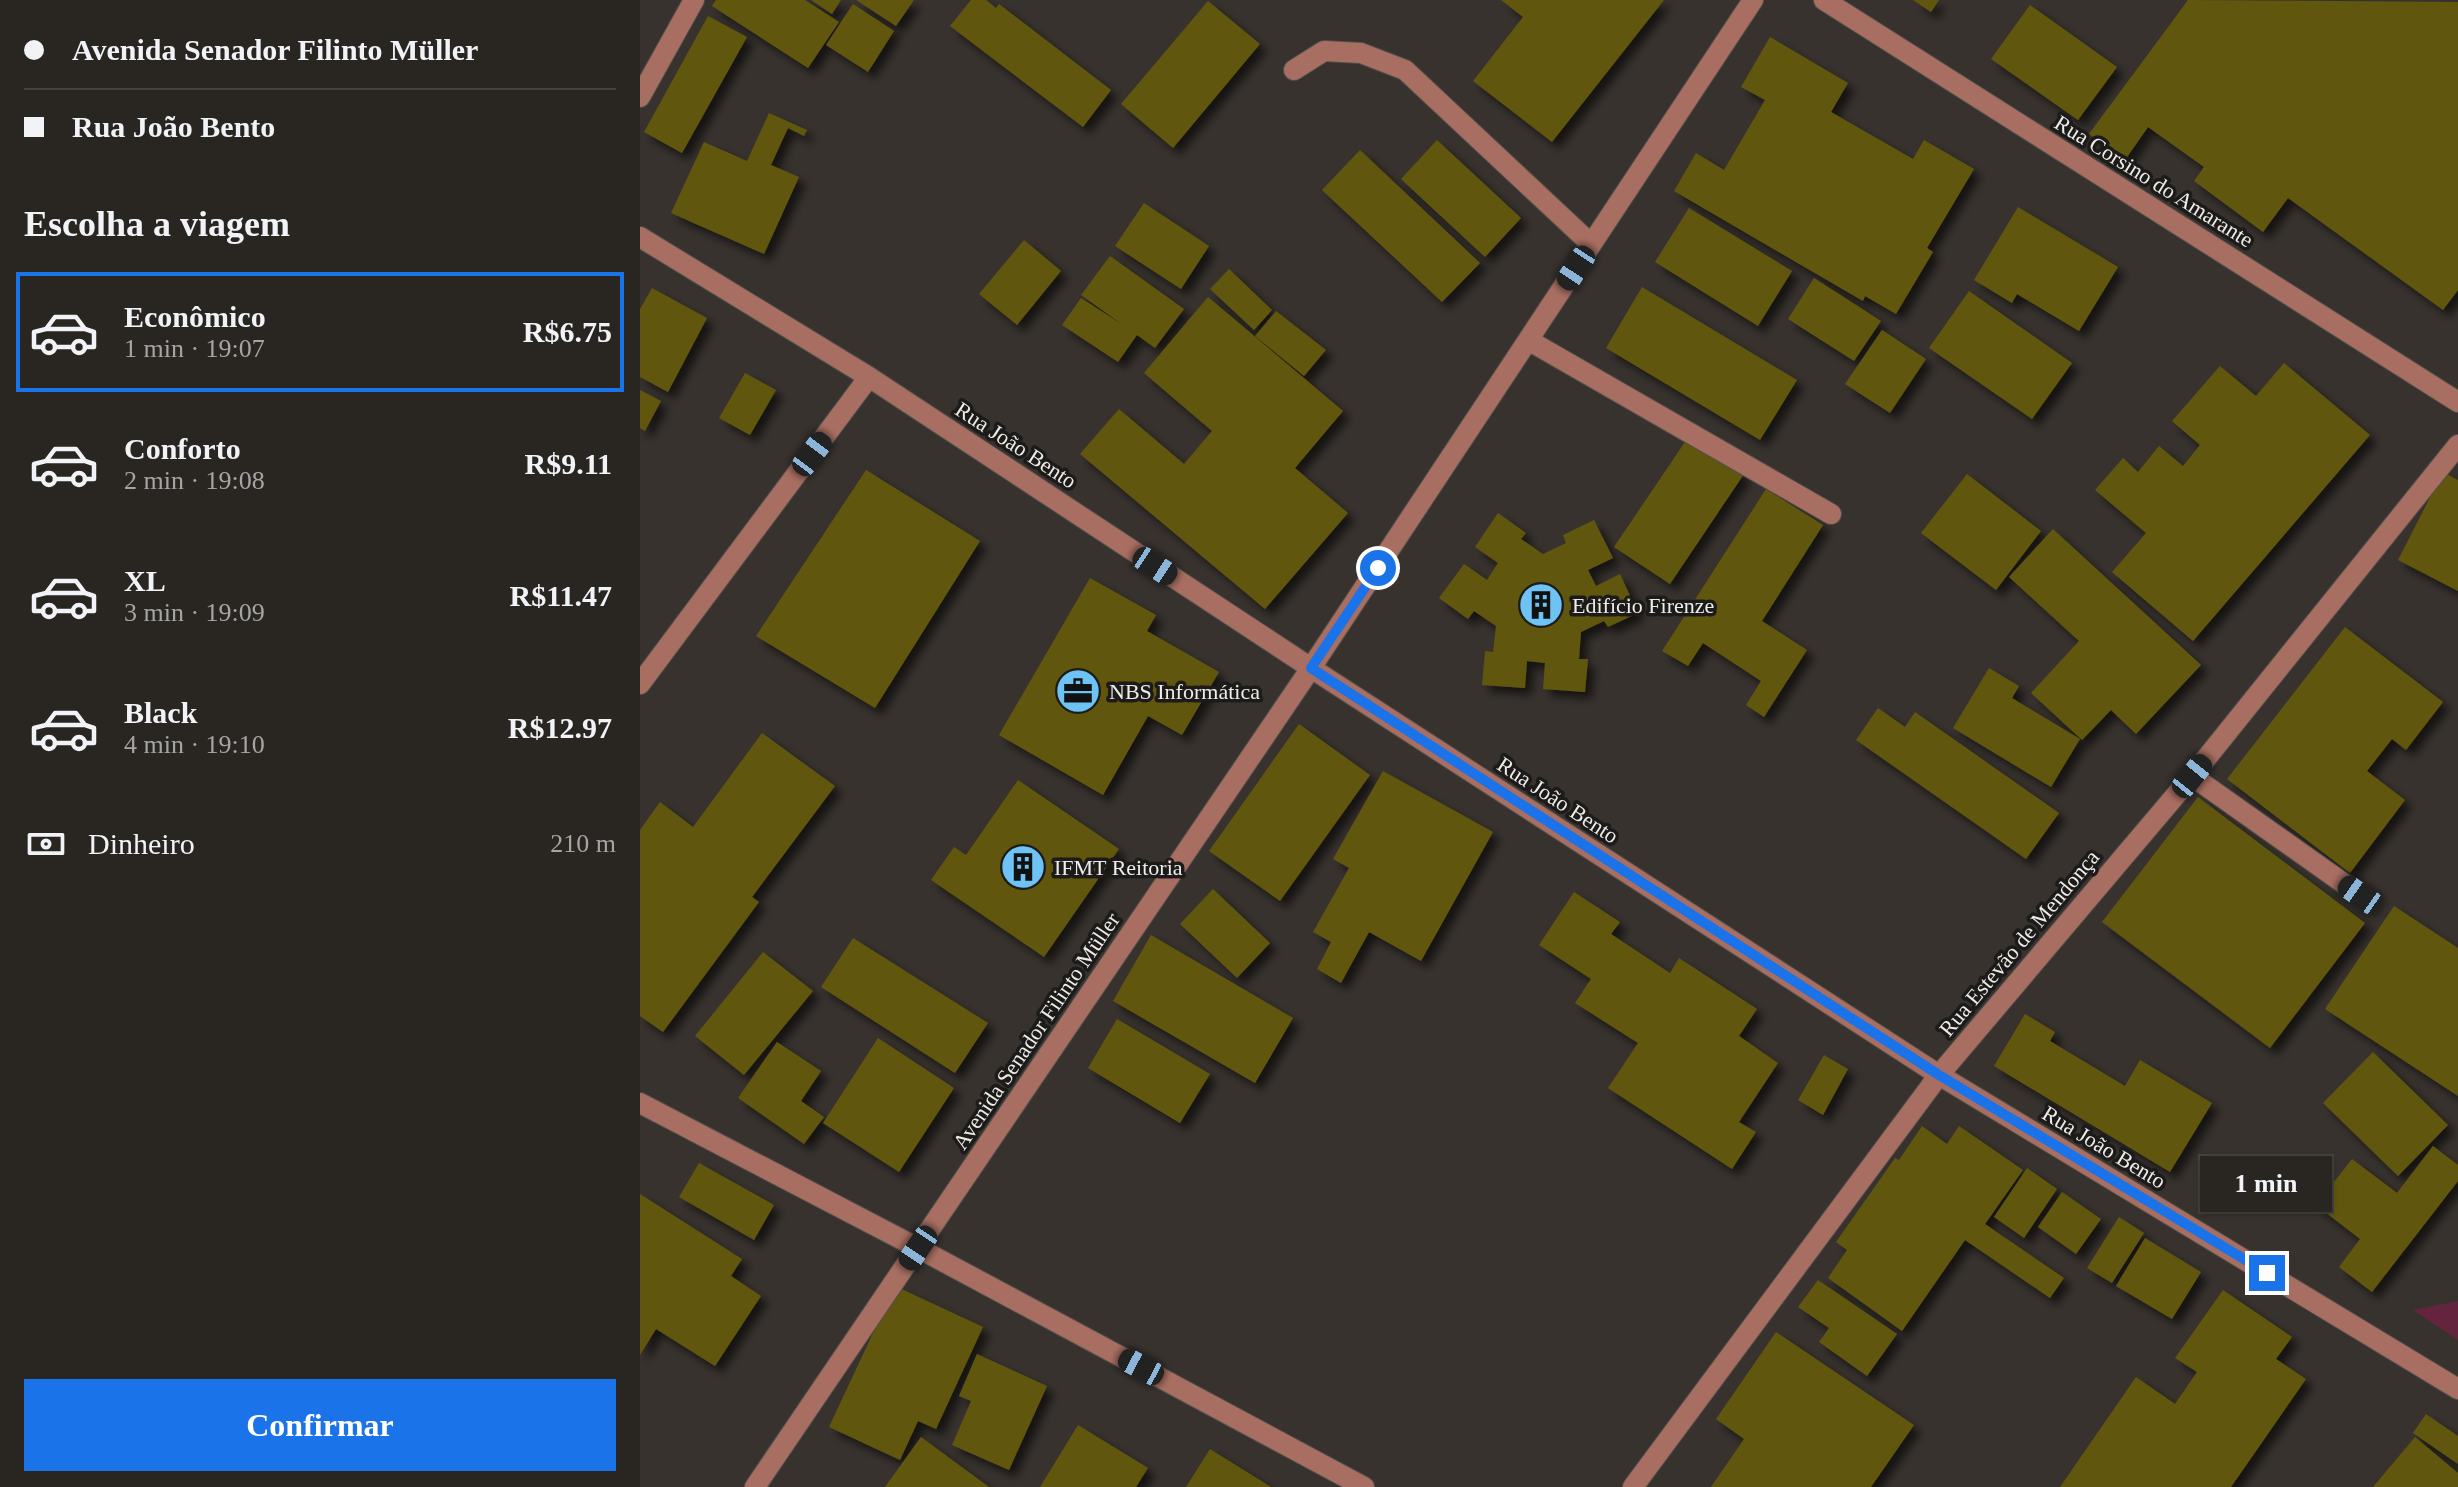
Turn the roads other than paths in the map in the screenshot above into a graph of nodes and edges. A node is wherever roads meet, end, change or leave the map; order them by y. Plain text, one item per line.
1 (694, 0) edge
2 (1753, 0) edge
3 (1824, 0) edge
4 (1294, 70) dead end
5 (640, 97) edge
6 (640, 237) edge
7 (1591, 244) junction
8 (1528, 340) junction
9 (869, 377) junction
10 (2458, 402) edge
11 (2458, 445) edge
12 (1831, 514) dead end
13 (1311, 668) junction
14 (640, 684) edge
15 (2192, 776) junction
16 (2360, 895) dead end
17 (1939, 1075) junction
18 (640, 1103) edge
19 (918, 1248) junction
20 (2458, 1389) edge
21 (755, 1487) edge
22 (1364, 1487) edge
23 (1633, 1487) edge

1 - 5 street
2 - 7 street, Avenida Senador Filinto Müller
3 - 10 street, Rua Corsino do Amarante
4 - 7 street
6 - 9 street, Rua João Bento
7 - 8 street, Avenida Senador Filinto Müller
8 - 12 street
8 - 13 street, Avenida Senador Filinto Müller
9 - 13 street, Rua João Bento
9 - 14 street
11 - 15 street, Rua Estevão de Mendonça
13 - 17 street, Rua João Bento
13 - 19 street, Avenida Senador Filinto Müller
15 - 16 street
15 - 17 street, Rua Estevão de Mendonça
17 - 20 street, Rua João Bento
17 - 23 street, Rua Estevão de Mendonça
18 - 19 street
19 - 21 street, Avenida Senador Filinto Müller
19 - 22 street

